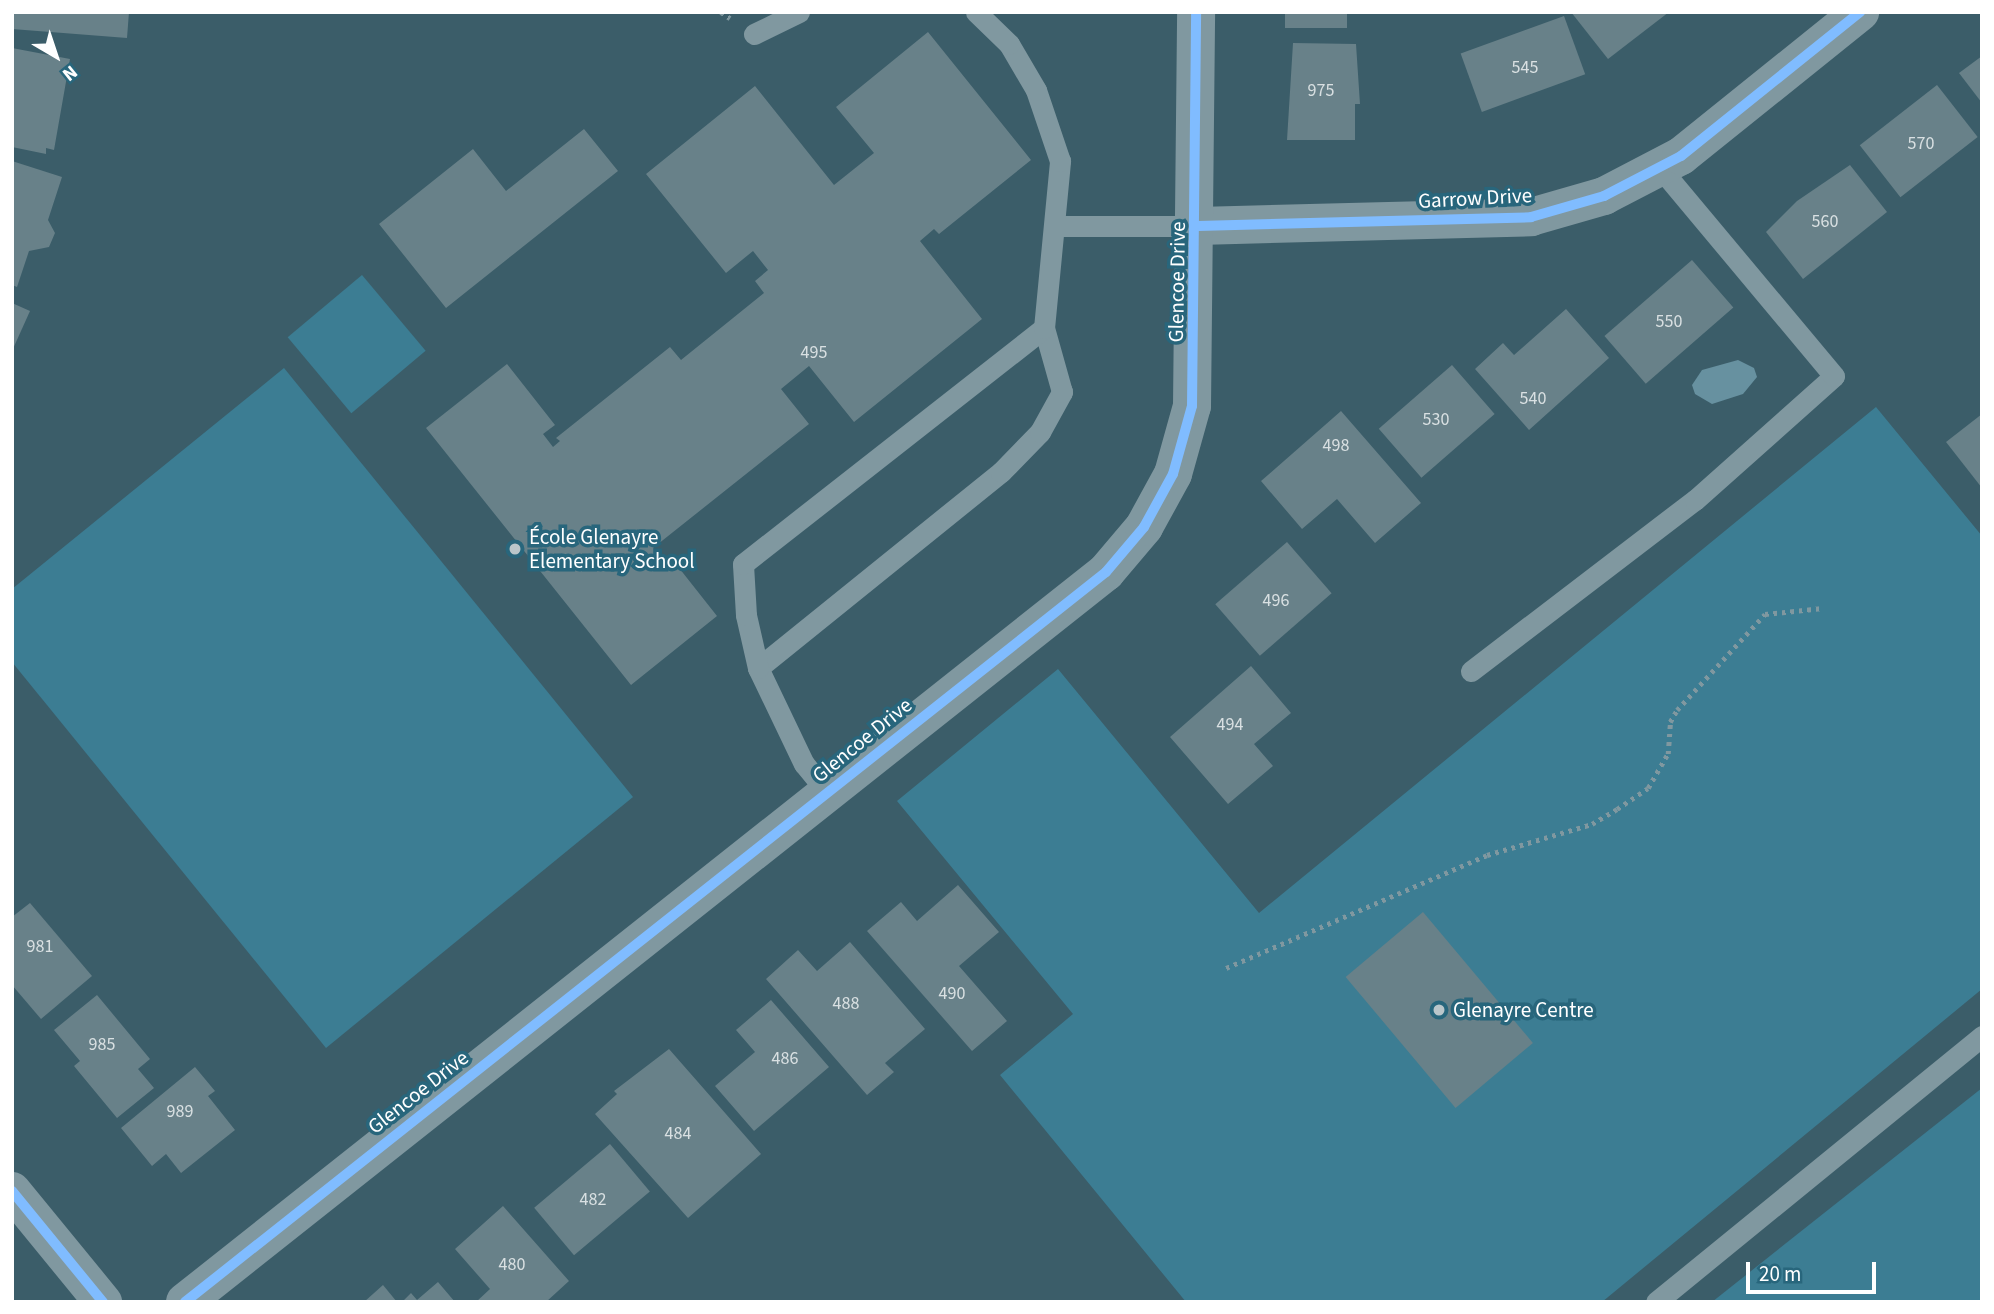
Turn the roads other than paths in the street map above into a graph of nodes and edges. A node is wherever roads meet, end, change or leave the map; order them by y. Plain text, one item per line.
1 (799, 12) edge
2 (976, 12) edge
3 (1196, 12) edge
4 (1860, 12) edge
5 (754, 34) dead end
6 (1659, 167) junction
7 (1057, 226) junction
8 (1198, 226) junction
9 (1044, 328) junction
10 (758, 668) junction
11 (1471, 671) dead end
12 (827, 792) junction
13 (1982, 1036) edge
14 (12, 1191) edge
15 (103, 1302) edge
16 (185, 1302) edge
17 (1656, 1302) edge

1 - 5 lane
2 - 7 lane
3 - 8 street, Glencoe Drive
4 - 6 street, Garrow Drive
6 - 8 street, Garrow Drive
6 - 11 lane
7 - 8 lane
7 - 9 lane
8 - 12 street, Glencoe Drive
9 - 10 lane
9 - 10 lane
10 - 12 lane
12 - 16 street, Glencoe Drive
13 - 17 lane
14 - 15 street

